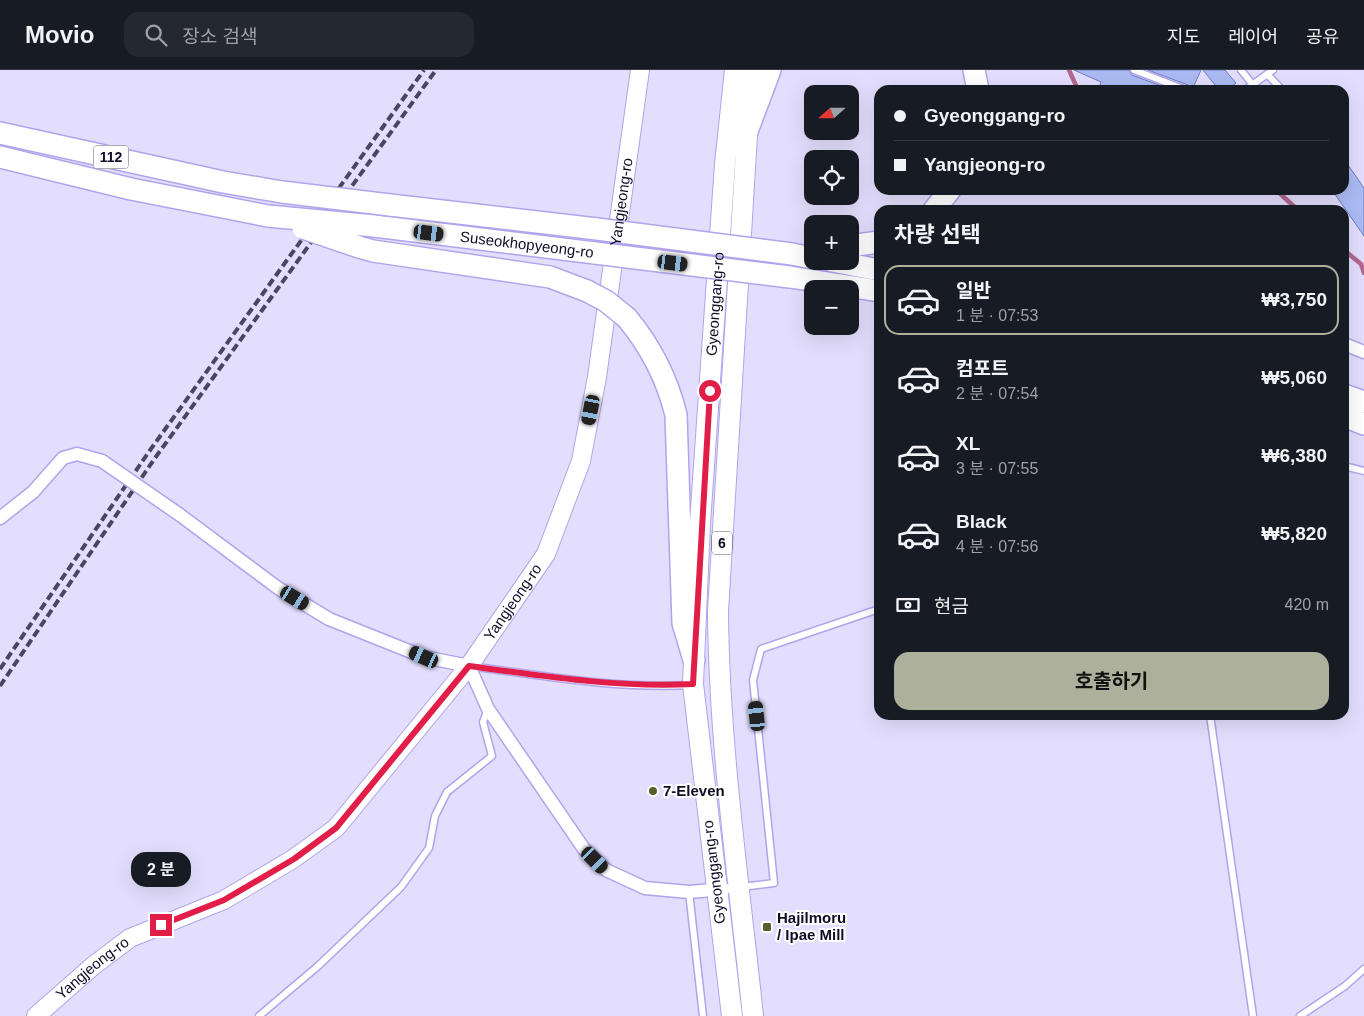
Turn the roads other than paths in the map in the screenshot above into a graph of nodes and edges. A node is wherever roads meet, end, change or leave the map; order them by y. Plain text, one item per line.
1 (640, 70) edge
2 (734, 70) edge
3 (751, 70) edge
4 (770, 70) edge
5 (974, 70) edge
6 (1134, 70) edge
7 (1241, 70) edge
8 (1270, 72) edge
9 (977, 85) edge
10 (1173, 85) edge
11 (1253, 85) joint
12 (1279, 85) edge
13 (0, 133) edge
14 (746, 134) junction
15 (0, 157) edge
16 (946, 195) edge
17 (938, 205) edge
18 (268, 216) junction
19 (874, 243) edge
20 (859, 245) edge
21 (804, 254) edge
22 (859, 266) edge
23 (874, 269) edge
24 (874, 291) edge
25 (1349, 346) edge
26 (1364, 352) edge
27 (1349, 397) edge
28 (1364, 402) edge
29 (1349, 418) edge
30 (1364, 424) edge
31 (1349, 467) edge
32 (1364, 471) edge
33 (0, 518) edge
34 (874, 611) edge
35 (694, 660) junction
36 (469, 666) junction
37 (693, 684) junction
38 (488, 709) junction
39 (1211, 720) edge
40 (740, 887) junction
41 (716, 890) junction
42 (689, 892) junction
43 (1364, 970) edge
44 (36, 1016) edge
45 (259, 1016) edge
46 (703, 1016) edge
47 (732, 1016) edge
48 (753, 1016) edge
49 (1253, 1016) edge
50 (1300, 1016) edge

1 - 36 main road, Yangjeong-ro
2 - 35 main road, Gyeonggang-ro / 6
3 - 14 main road, Gyeonggang-ro / 6
4 - 14 highway
5 - 9 highway
6 - 10 lane
7 - 11 lane
8 - 11 lane
8 - 12 lane
13 - 21 highway, Suseokhopyeong-ro / 112, bridge
14 - 40 main road, Gyeonggang-ro / 6
15 - 18 highway, Suseokhopyeong-ro / 112
16 - 17 highway
18 - 24 highway, Suseokhopyeong-ro / 112, bridge
18 - 35 highway, bridge
19 - 20 highway
22 - 23 highway
25 - 26 street
27 - 28 highway
29 - 30 highway
31 - 32 lane
33 - 36 street, bridge
34 - 40 lane
35 - 37 main road, Gyeonggang-ro / 6
36 - 37 lane
36 - 38 street
36 - 44 main road, Yangjeong-ro
37 - 41 main road, Gyeonggang-ro / 6
38 - 42 street
38 - 45 lane
39 - 49 lane
40 - 41 street
40 - 48 main road, Gyeonggang-ro / 6
41 - 42 street
41 - 47 main road, Gyeonggang-ro / 6
42 - 46 lane
43 - 50 lane

